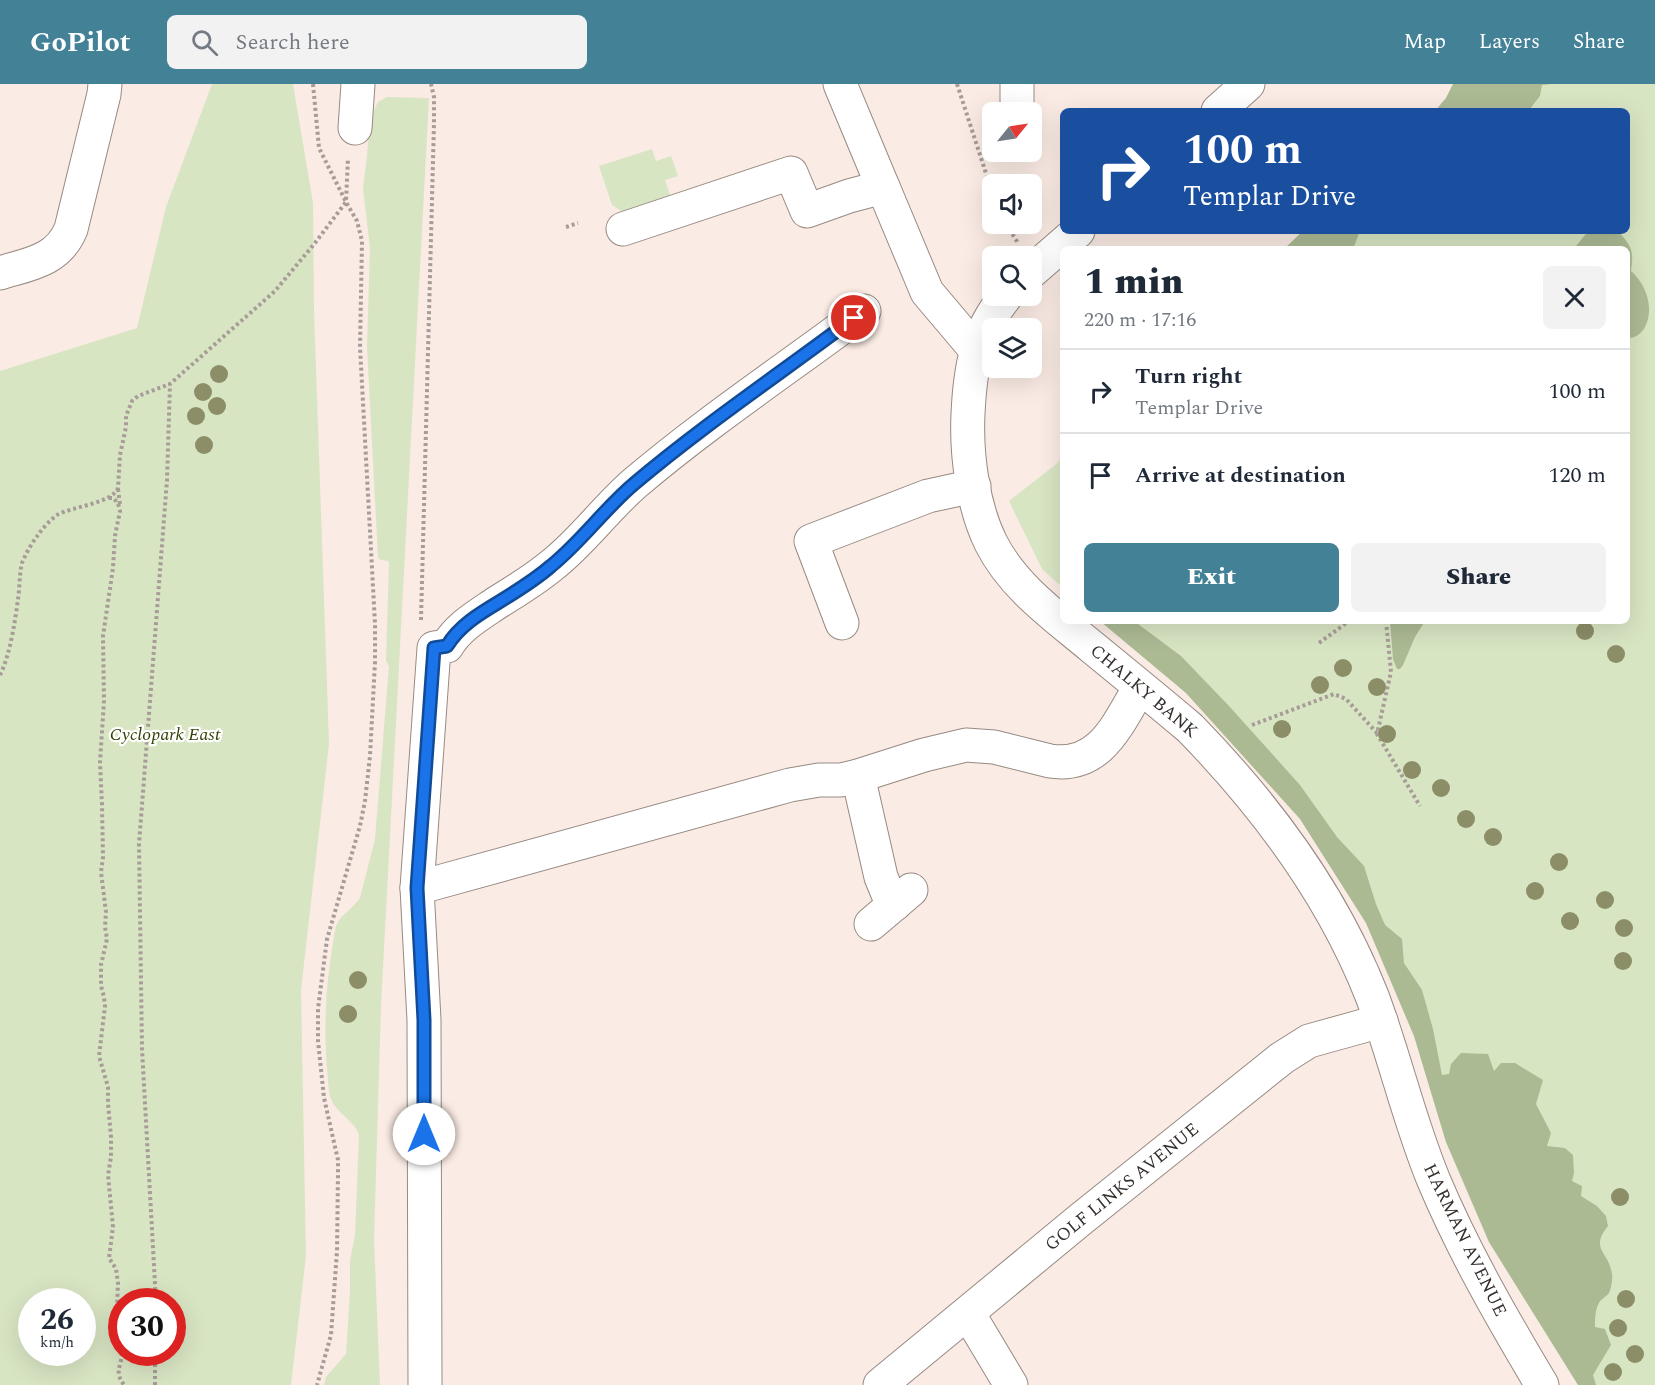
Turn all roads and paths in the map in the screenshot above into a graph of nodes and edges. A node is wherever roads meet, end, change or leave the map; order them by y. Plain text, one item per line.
1 (105, 84) edge
2 (313, 84) edge
3 (358, 84) edge
4 (431, 84) edge
5 (840, 84) edge
6 (957, 84) edge
7 (1248, 84) edge
8 (1221, 108) edge
9 (355, 128) joint
10 (986, 174) edge
11 (883, 187) junction
12 (346, 202) junction
13 (578, 223) dead end
14 (566, 227) dead end
15 (623, 229) dead end
16 (1075, 234) edge
17 (1061, 246) edge
18 (1060, 247) edge
19 (1042, 262) edge
20 (0, 273) edge
21 (999, 306) edge
22 (864, 310) dead end
23 (976, 351) junction
24 (170, 384) junction
25 (974, 486) junction
26 (118, 488) junction
27 (109, 498) junction
28 (120, 508) junction
29 (1060, 620) edge
30 (842, 623) dead end
31 (1065, 624) edge
32 (1345, 624) edge
33 (1386, 624) edge
34 (1319, 643) dead end
35 (434, 648) junction
36 (0, 675) edge
37 (1140, 687) junction
38 (1252, 725) dead end
39 (1377, 734) junction
40 (858, 776) junction
41 (1420, 806) dead end
42 (417, 888) junction
43 (893, 906) dead end
44 (1381, 1021) junction
45 (118, 1288) edge
46 (155, 1288) edge
47 (968, 1312) junction
48 (119, 1366) edge
49 (155, 1366) edge
50 (124, 1385) edge
51 (155, 1385) edge
52 (317, 1385) edge
53 (425, 1385) edge
54 (880, 1385) edge
55 (1011, 1385) edge
56 (1542, 1385) edge

1 - 20 street
2 - 12 path
3 - 9 street
4 - 35 path
5 - 11 street
6 - 10 path
7 - 8 street
9 - 12 path
11 - 15 street
11 - 23 street
12 - 24 path
12 - 52 path
13 - 14 path
16 - 17 street
18 - 19 street
21 - 23 street, CHALKY BANK
22 - 35 street
23 - 25 street, CHALKY BANK
24 - 26 path
24 - 46 path
25 - 29 street, CHALKY BANK
25 - 30 street
26 - 27 path
26 - 28 path
27 - 28 path
27 - 36 path
28 - 45 path
31 - 37 street, CHALKY BANK
32 - 34 path
33 - 39 path
35 - 42 street
37 - 40 street
37 - 44 street, CHALKY BANK
38 - 39 path
39 - 41 path
40 - 42 street
40 - 43 street
42 - 53 street
44 - 47 street, GOLF LINKS AVENUE
44 - 56 street, HARMAN AVENUE
47 - 54 street, GOLF LINKS AVENUE
47 - 55 street
48 - 50 path
49 - 51 path

